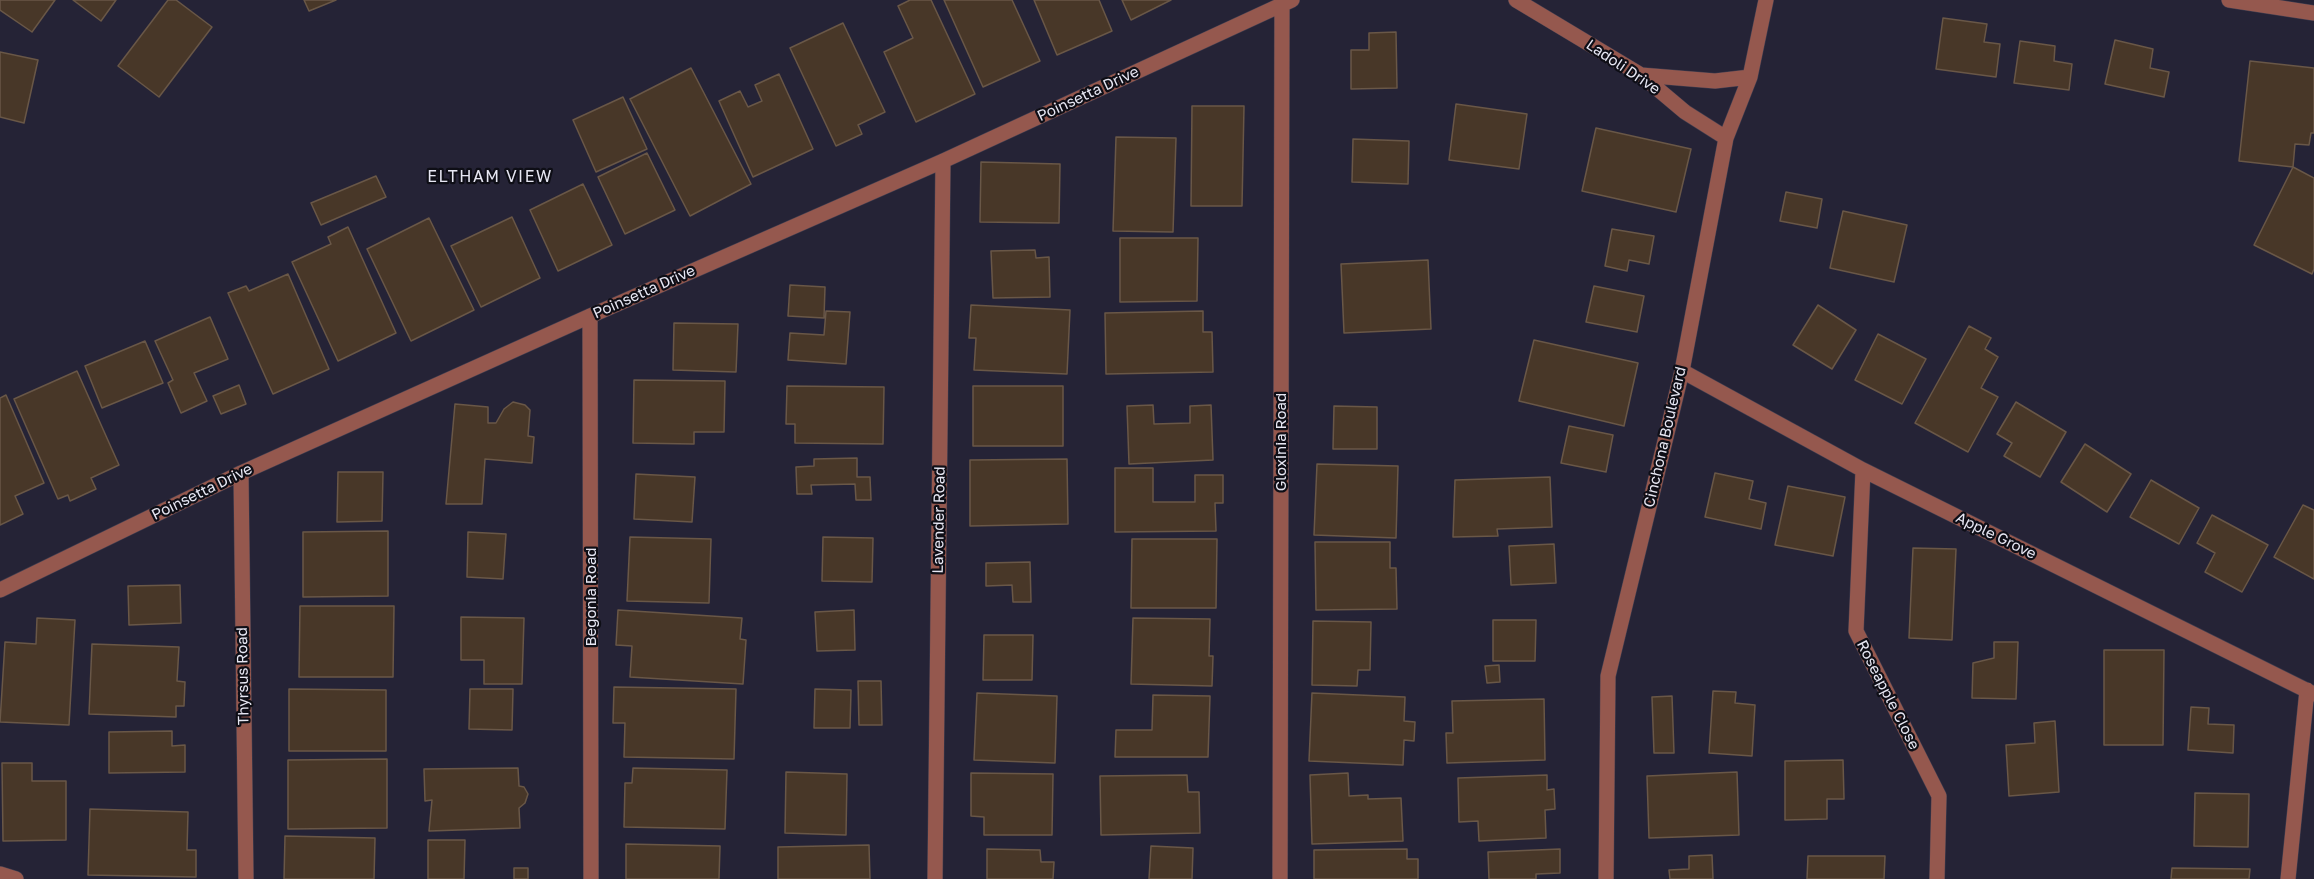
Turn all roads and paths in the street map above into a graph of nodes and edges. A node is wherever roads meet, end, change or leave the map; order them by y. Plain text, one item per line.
1 (1516, 0) edge
2 (1766, 0) edge
3 (2229, 0) edge
4 (1287, 2) edge
5 (2314, 13) edge
6 (1641, 75) junction
7 (1750, 77) junction
8 (1726, 138) junction
9 (943, 161) junction
10 (590, 316) junction
11 (1682, 371) junction
12 (1863, 470) junction
13 (241, 473) junction
14 (0, 590) edge
15 (2310, 692) edge
16 (0, 874) edge
17 (16, 879) edge
18 (246, 879) edge
19 (591, 879) edge
20 (935, 879) edge
21 (1280, 879) edge
22 (1606, 879) edge
23 (1937, 879) edge
24 (2289, 879) edge

1 - 6 street, Ladoli Drive
2 - 7 street, Cinchona Boulevard
3 - 5 street
4 - 9 street, Poinsetta Drive
4 - 21 street, Gloxinia Road
6 - 7 street
6 - 8 street, Ladoli Drive
7 - 8 street, Cinchona Boulevard
8 - 11 street, Cinchona Boulevard
9 - 10 street, Poinsetta Drive
9 - 20 street, Lavender Road
10 - 13 street, Poinsetta Drive
10 - 19 street, Begonia Road
11 - 12 street, Apple Grove
11 - 22 street, Cinchona Boulevard
12 - 15 street, Apple Grove
12 - 23 street, Roseapple Close
13 - 14 street, Poinsetta Drive
13 - 18 street, Thyrsus Road
15 - 24 street
16 - 17 street

